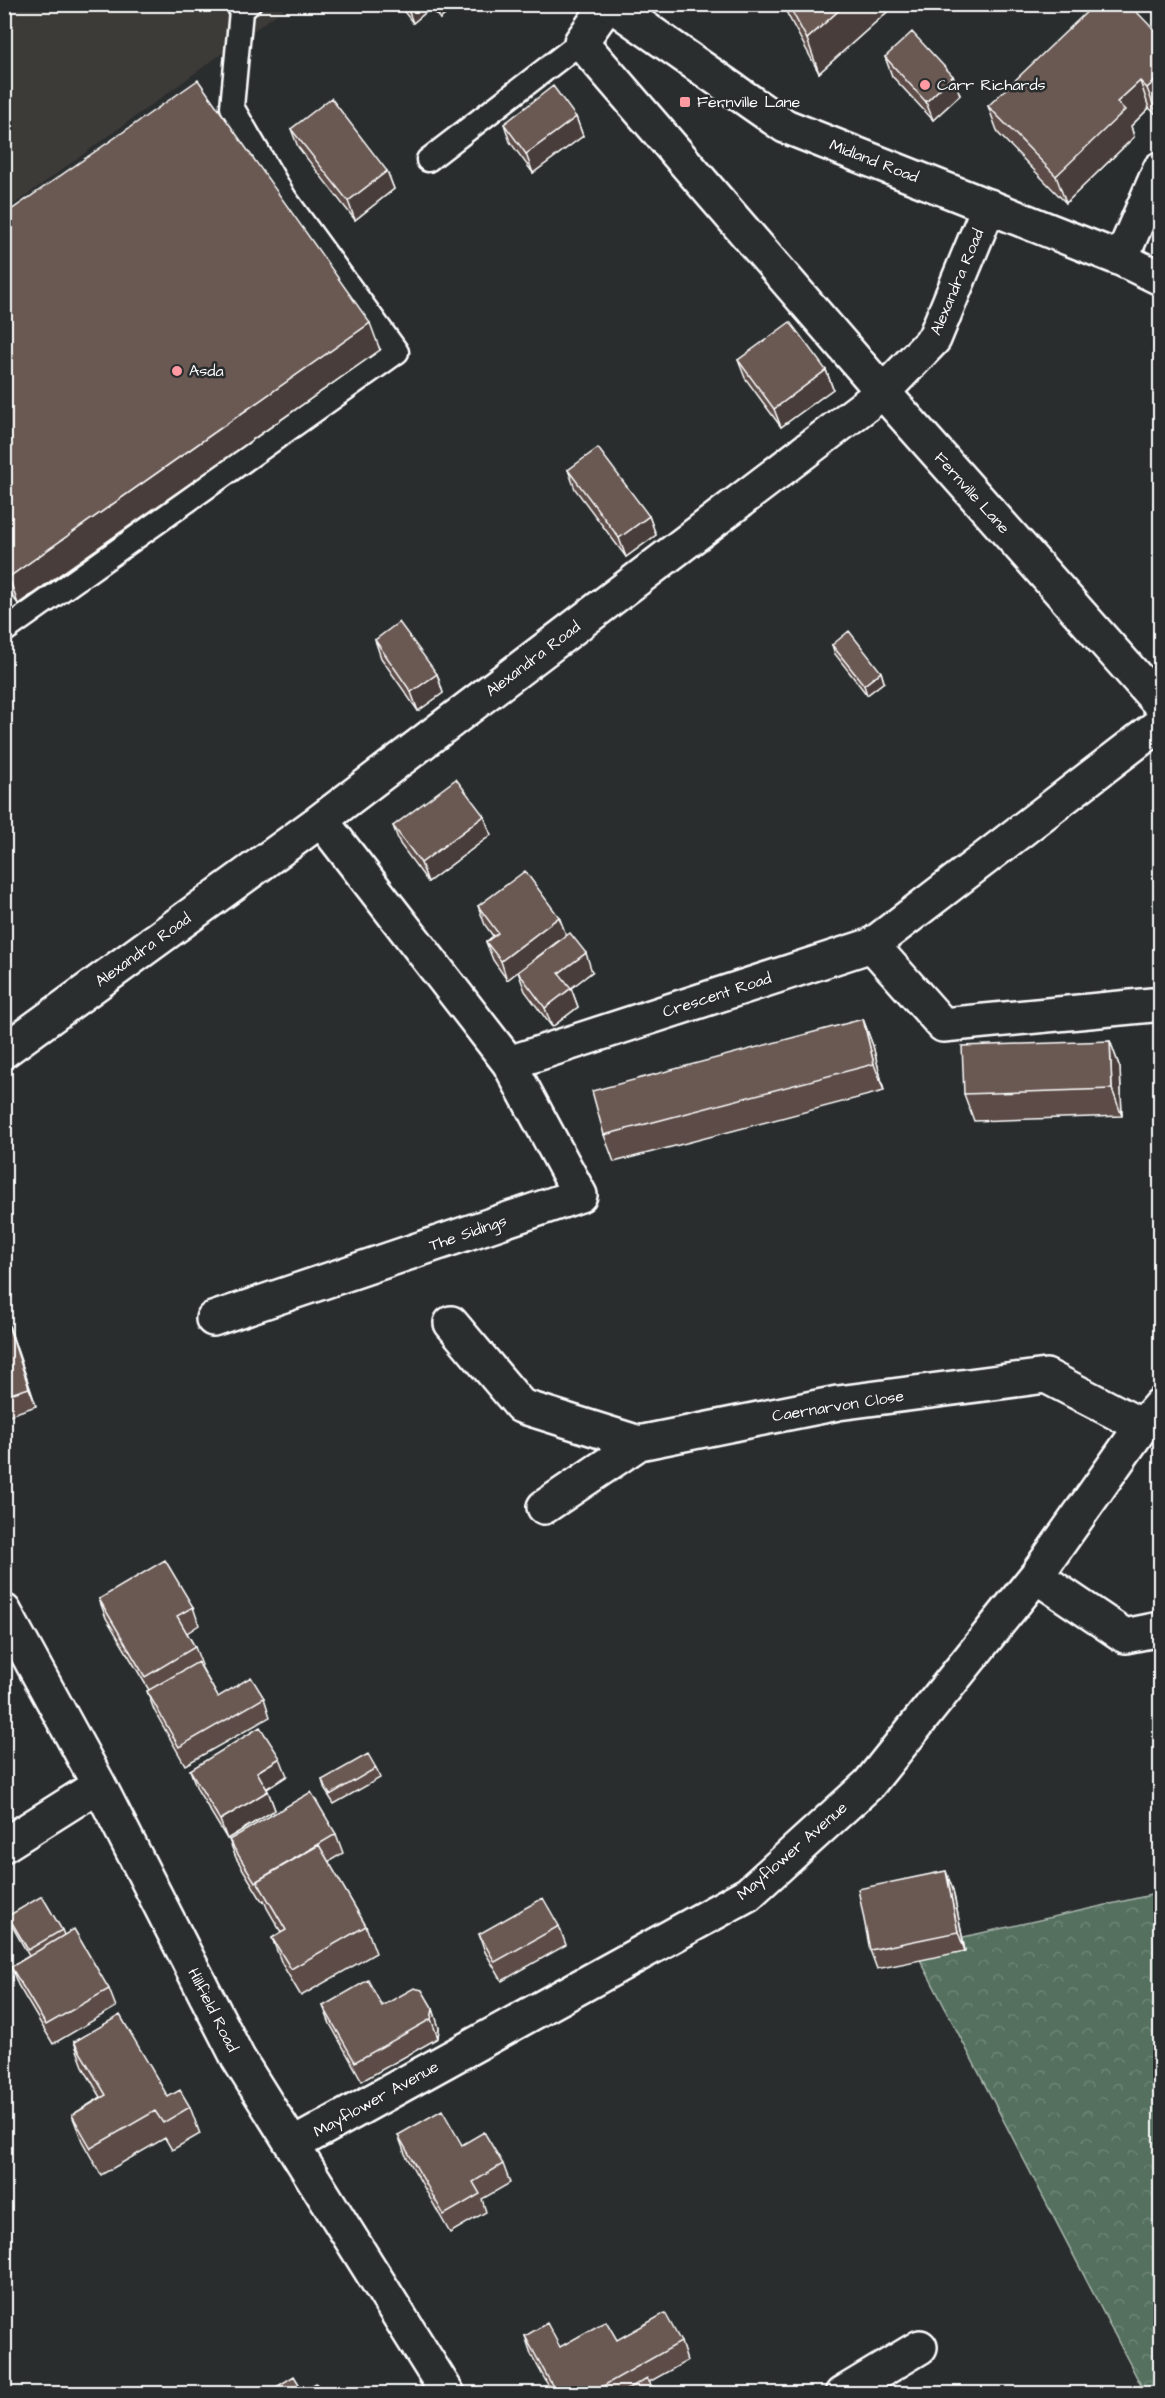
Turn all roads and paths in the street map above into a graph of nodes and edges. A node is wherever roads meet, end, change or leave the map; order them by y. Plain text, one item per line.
1 (609, 4) edge
2 (245, 8) edge
3 (581, 42) junction
4 (428, 160) dead end
5 (1161, 169) edge
6 (989, 206) junction
7 (1121, 260) junction
8 (1161, 278) edge
9 (883, 392) junction
10 (7, 624) edge
11 (1161, 704) edge
12 (1161, 724) edge
13 (321, 820) junction
14 (872, 945) junction
15 (1152, 1005) dead end
16 (4, 1051) edge
17 (509, 1063) junction
18 (213, 1319) dead end
19 (450, 1323) dead end
20 (1151, 1416) edge
21 (639, 1443) junction
22 (543, 1507) dead end
23 (1036, 1576) junction
24 (4, 1611) edge
25 (1161, 1629) edge
26 (99, 1785) junction
27 (4, 1845) edge
28 (293, 2145) junction
29 (920, 2347) dead end
30 (448, 2394) edge
31 (842, 2394) edge

1 - 3 street
1 - 6 street, Midland Road
2 - 10 lane
3 - 4 lane
3 - 9 street, Fernville Lane
5 - 7 street
6 - 7 street, Midland Road
6 - 9 street, Alexandra Road
7 - 8 street, Midland Road
9 - 11 street, Fernville Lane
9 - 13 street, Alexandra Road
12 - 14 street, Crescent Road
13 - 16 street, Alexandra Road
13 - 17 street
14 - 15 street
14 - 17 street, Crescent Road
17 - 18 street, The Sidings
19 - 21 street
20 - 21 street, Caernarvon Close
20 - 23 street, Mayflower Avenue
21 - 22 street, Caernarvon Close
23 - 25 street
23 - 28 street, Mayflower Avenue
24 - 26 street, Hillfield Road
26 - 27 street
26 - 28 street, Hillfield Road
28 - 30 street, Hillfield Road
29 - 31 street

